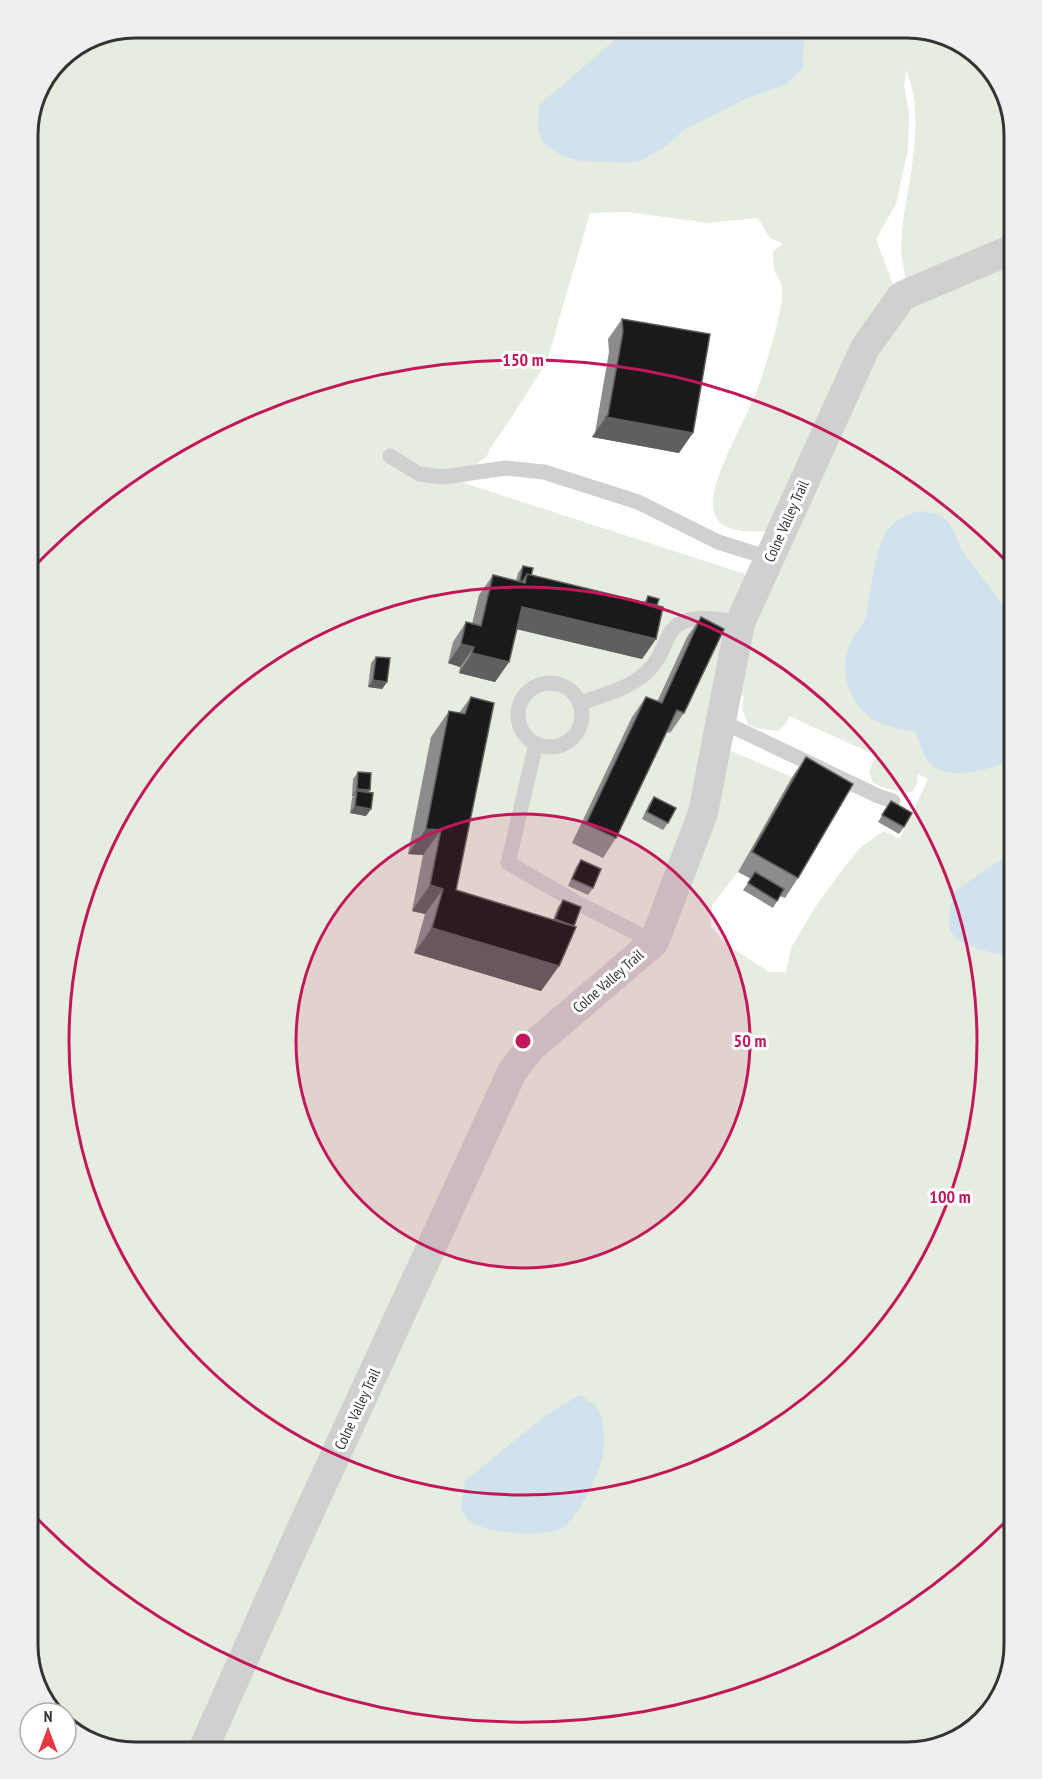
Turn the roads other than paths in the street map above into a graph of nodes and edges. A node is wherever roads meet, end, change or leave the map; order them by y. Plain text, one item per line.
1 (1004, 253) edge
2 (390, 456) dead end
3 (769, 558) junction
4 (740, 623) junction
5 (580, 703) junction
6 (721, 721) junction
7 (536, 744) junction
8 (893, 801) edge
9 (654, 942) junction
10 (207, 1741) edge

1 - 3 street, Colne Valley Trail
2 - 3 lane
3 - 4 street, Colne Valley Trail
4 - 5 lane
4 - 6 street, Colne Valley Trail
5 - 7 lane
5 - 7 lane
6 - 8 lane
6 - 9 street, Colne Valley Trail
7 - 9 lane
9 - 10 street, Colne Valley Trail

